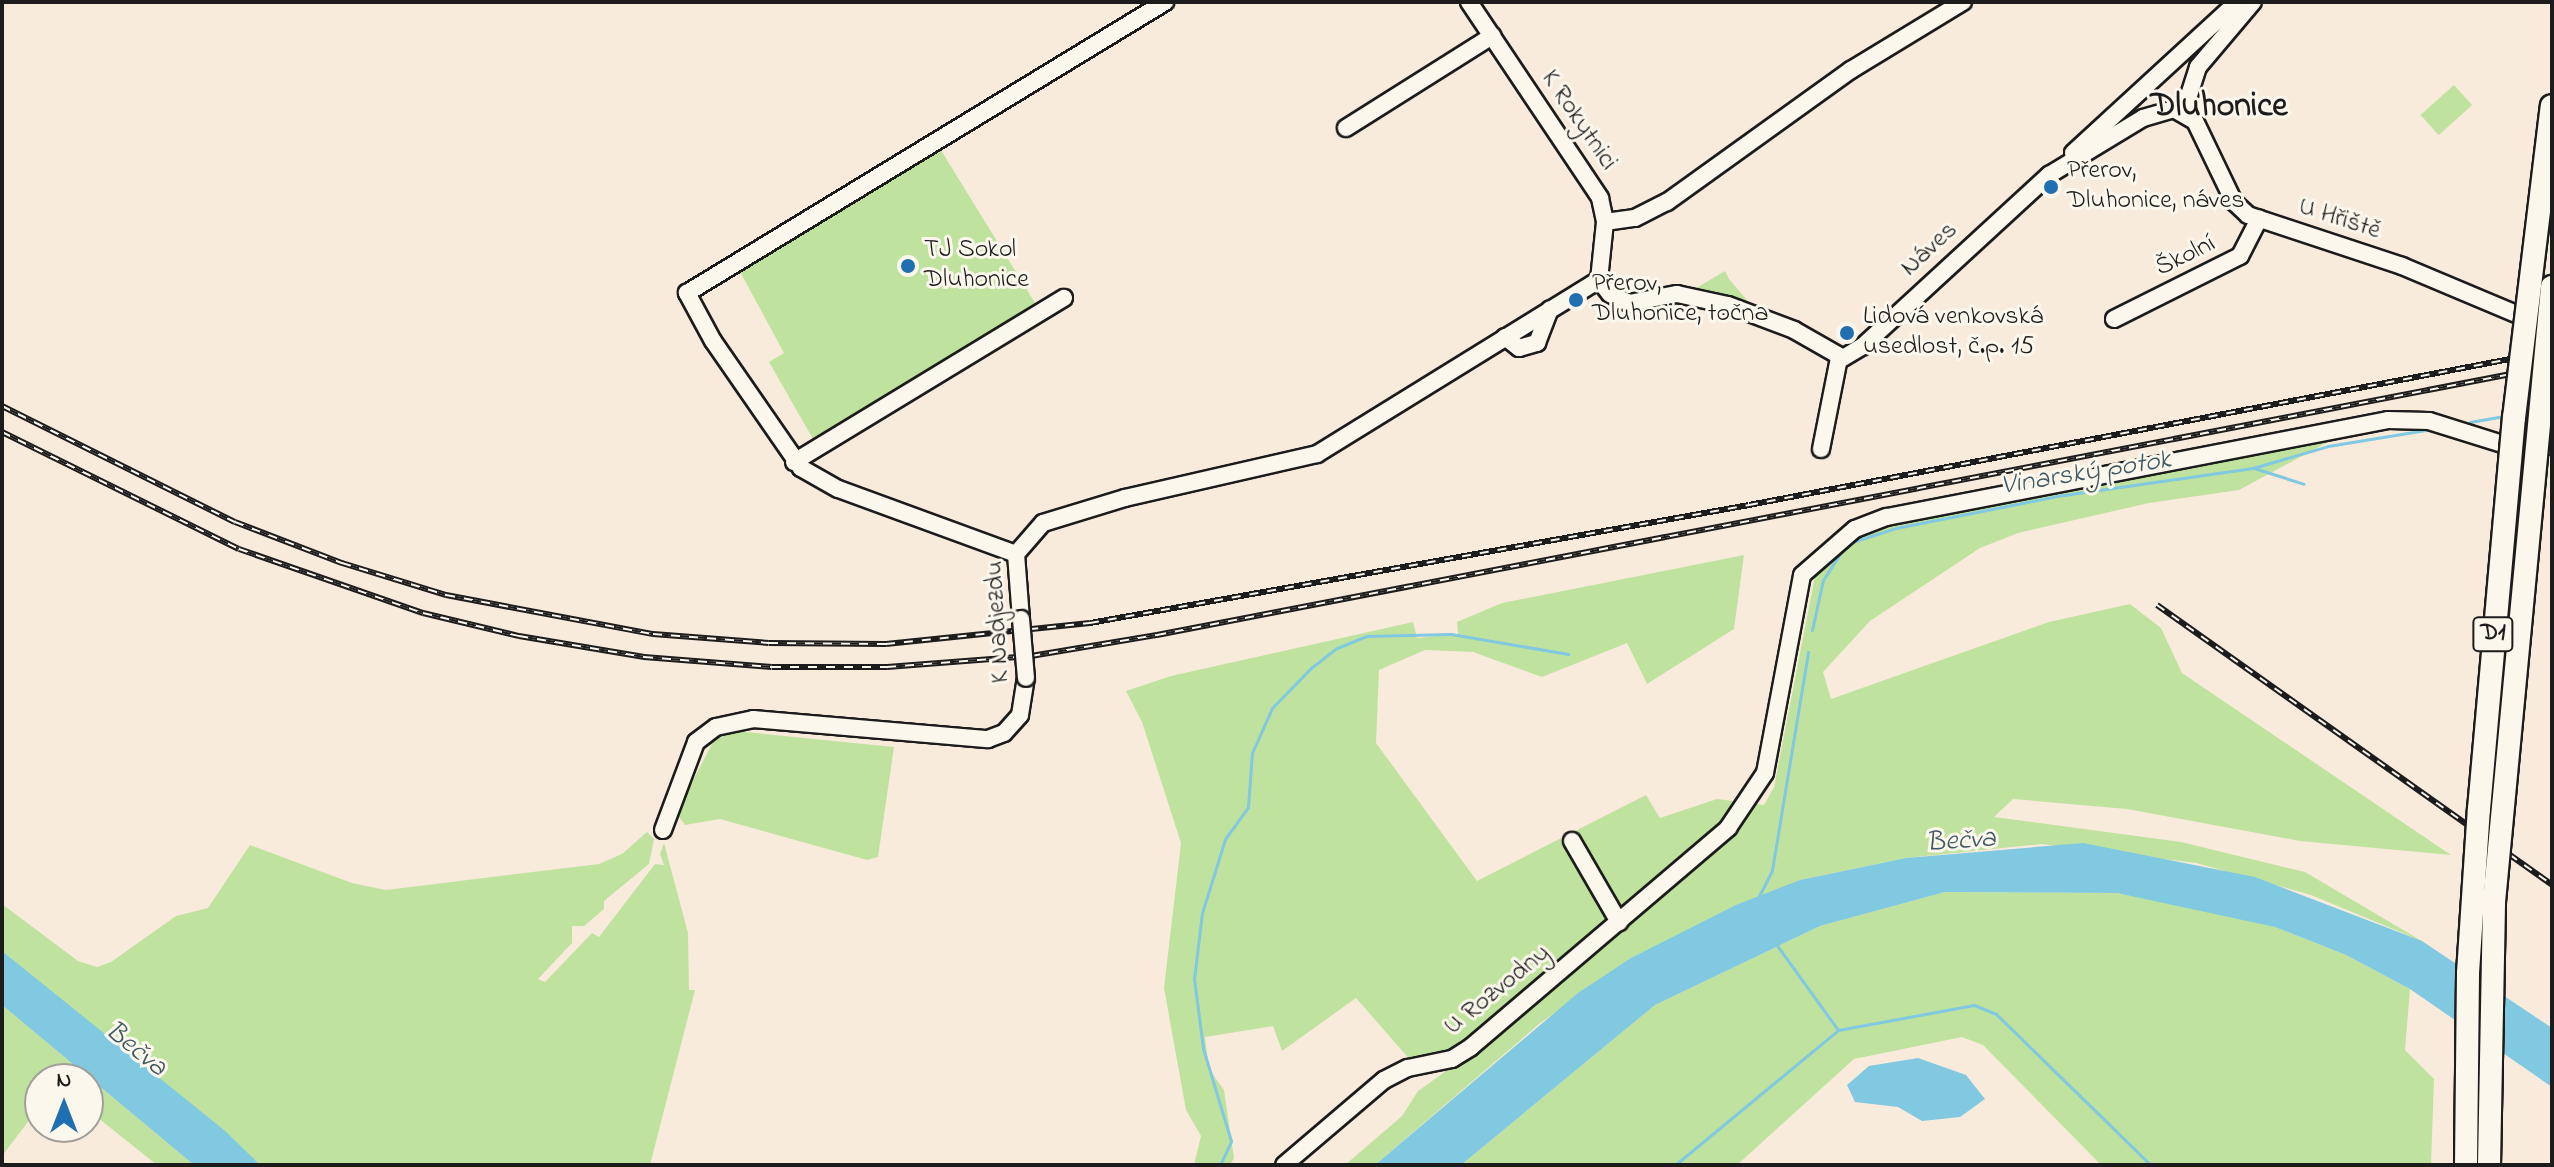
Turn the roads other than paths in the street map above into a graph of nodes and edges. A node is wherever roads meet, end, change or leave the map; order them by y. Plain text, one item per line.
1 (1165, 2) edge
2 (1469, 2) edge
3 (1963, 2) edge
4 (2237, 2) edge
5 (2253, 2) edge
6 (1492, 36) junction
7 (2552, 106) edge
8 (2184, 111) junction
9 (1346, 128) dead end
10 (2073, 159) junction
11 (2259, 219) junction
12 (1605, 222) junction
13 (1599, 280) junction
14 (2552, 287) edge
15 (1064, 298) dead end
16 (2114, 319) dead end
17 (2552, 323) edge
18 (1839, 358) junction
19 (2552, 446) edge
20 (1821, 449) dead end
21 (794, 462) junction
22 (1016, 554) junction
23 (663, 830) dead end
24 (1572, 841) dead end
25 (1619, 922) junction
26 (1284, 1165) edge
27 (2466, 1165) edge
28 (2489, 1165) edge

1 - 21 street
2 - 6 street, K Rokytnici
3 - 12 street
4 - 10 street, Náves
5 - 8 street
6 - 9 street
6 - 12 street, K Rokytnici
7 - 27 highway, D1, bridge
8 - 10 street, Náves
8 - 11 street, U Hřiště
10 - 18 street, Náves
11 - 16 street, Školní
11 - 17 street, U Hřiště
12 - 13 street, K Rokytnici
13 - 18 street
13 - 22 street, K Nadjezdu
14 - 28 highway, D1, bridge
15 - 21 street
18 - 20 street
19 - 25 street, U Rozvodny
21 - 22 street
22 - 23 street, K Nadjezdu, bridge
24 - 25 street
25 - 26 street, U Rozvodny

